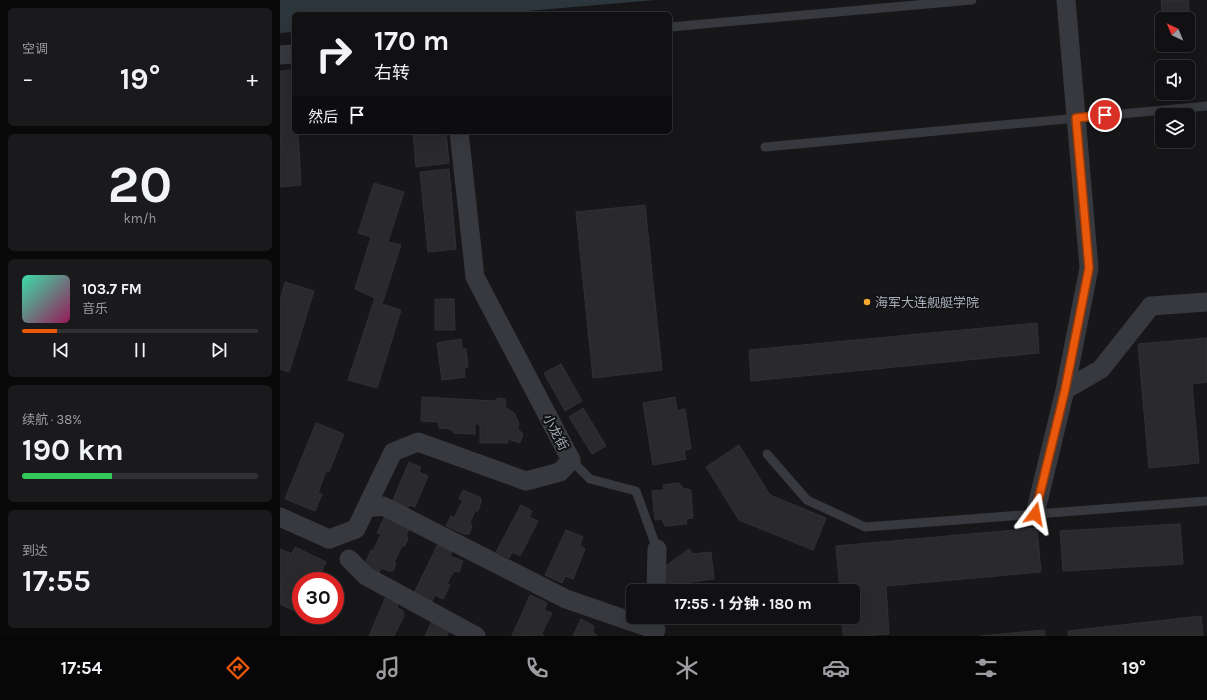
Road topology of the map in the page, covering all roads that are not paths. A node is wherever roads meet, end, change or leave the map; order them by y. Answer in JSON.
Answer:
{"nodes":[{"id":1,"x":972,"y":0,"type":"edge"},
{"id":2,"x":1066,"y":0,"type":"edge"},
{"id":3,"x":672,"y":27,"type":"edge"},
{"id":4,"x":292,"y":54,"type":"edge"},
{"id":5,"x":280,"y":55,"type":"edge"},
{"id":6,"x":1207,"y":106,"type":"edge"},
{"id":7,"x":1076,"y":118,"type":"junction"},
{"id":8,"x":460,"y":134,"type":"edge"},
{"id":9,"x":765,"y":147,"type":"dead end"},
{"id":10,"x":1207,"y":302,"type":"edge"},
{"id":11,"x":1065,"y":390,"type":"junction"},
{"id":12,"x":767,"y":454,"type":"dead end"},
{"id":13,"x":571,"y":460,"type":"junction"},
{"id":14,"x":1207,"y":501,"type":"edge"},
{"id":15,"x":366,"y":508,"type":"junction"},
{"id":16,"x":1035,"y":514,"type":"junction"},
{"id":17,"x":280,"y":517,"type":"edge"},
{"id":18,"x":657,"y":549,"type":"joint"},
{"id":19,"x":349,"y":559,"type":"dead end"},
{"id":20,"x":656,"y":584,"type":"edge"},
{"id":21,"x":656,"y":628,"type":"edge"},
{"id":22,"x":476,"y":636,"type":"edge"}],
"edges":[{"from":1,"to":3,"type":"lane"},
{"from":2,"to":7,"type":"street"},
{"from":4,"to":5,"type":"street"},
{"from":6,"to":7,"type":"lane"},
{"from":7,"to":9,"type":"lane"},
{"from":7,"to":11,"type":"street"},
{"from":8,"to":13,"type":"street","name":"小龙街"},
{"from":10,"to":11,"type":"street"},
{"from":11,"to":16,"type":"street"},
{"from":12,"to":16,"type":"lane"},
{"from":13,"to":15,"type":"street","name":"小龙街"},
{"from":13,"to":18,"type":"lane"},
{"from":14,"to":16,"type":"lane"},
{"from":15,"to":17,"type":"street","name":"小龙街"},
{"from":15,"to":21,"type":"street"},
{"from":18,"to":20,"type":"street"},
{"from":19,"to":22,"type":"street"}]}
